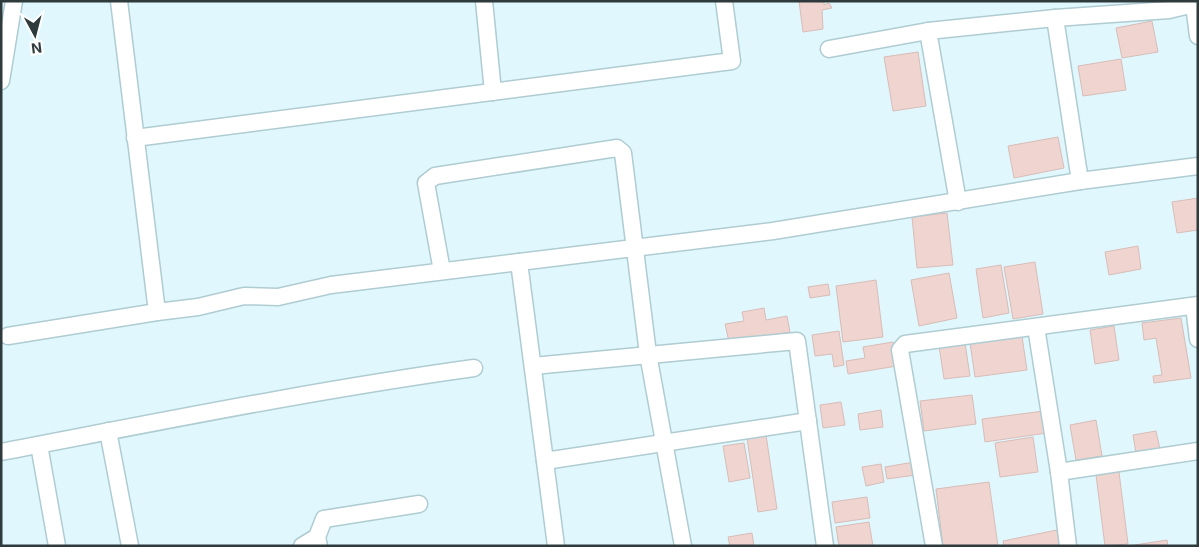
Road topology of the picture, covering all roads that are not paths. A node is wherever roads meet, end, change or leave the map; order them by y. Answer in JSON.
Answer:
{"nodes":[{"id":1,"x":14,"y":1,"type":"edge"},
{"id":2,"x":119,"y":1,"type":"edge"},
{"id":3,"x":484,"y":1,"type":"edge"},
{"id":4,"x":724,"y":1,"type":"edge"},
{"id":5,"x":1196,"y":4,"type":"edge"},
{"id":6,"x":1055,"y":18,"type":"junction"},
{"id":7,"x":928,"y":31,"type":"junction"},
{"id":8,"x":1198,"y":36,"type":"edge"},
{"id":9,"x":829,"y":50,"type":"dead end"},
{"id":10,"x":1,"y":81,"type":"edge"},
{"id":11,"x":493,"y":92,"type":"junction"},
{"id":12,"x":136,"y":138,"type":"junction"},
{"id":13,"x":1198,"y":166,"type":"edge"},
{"id":14,"x":1080,"y":181,"type":"junction"},
{"id":15,"x":958,"y":202,"type":"junction"},
{"id":16,"x":634,"y":248,"type":"junction"},
{"id":17,"x":519,"y":262,"type":"junction"},
{"id":18,"x":442,"y":271,"type":"junction"},
{"id":19,"x":1196,"y":305,"type":"edge"},
{"id":20,"x":157,"y":312,"type":"junction"},
{"id":21,"x":1036,"y":327,"type":"junction"},
{"id":22,"x":8,"y":336,"type":"dead end"},
{"id":23,"x":1198,"y":338,"type":"edge"},
{"id":24,"x":648,"y":354,"type":"junction"},
{"id":25,"x":533,"y":366,"type":"junction"},
{"id":26,"x":474,"y":368,"type":"dead end"},
{"id":27,"x":808,"y":421,"type":"junction"},
{"id":28,"x":108,"y":431,"type":"junction"},
{"id":29,"x":664,"y":443,"type":"junction"},
{"id":30,"x":40,"y":445,"type":"junction"},
{"id":31,"x":1198,"y":451,"type":"edge"},
{"id":32,"x":1,"y":452,"type":"edge"},
{"id":33,"x":545,"y":461,"type":"junction"},
{"id":34,"x":1059,"y":472,"type":"junction"},
{"id":35,"x":419,"y":504,"type":"dead end"},
{"id":36,"x":318,"y":541,"type":"edge"},
{"id":37,"x":58,"y":546,"type":"edge"},
{"id":38,"x":130,"y":546,"type":"edge"},
{"id":39,"x":302,"y":546,"type":"edge"},
{"id":40,"x":556,"y":546,"type":"edge"},
{"id":41,"x":683,"y":546,"type":"edge"},
{"id":42,"x":825,"y":546,"type":"edge"},
{"id":43,"x":934,"y":546,"type":"edge"},
{"id":44,"x":1068,"y":546,"type":"edge"}],
"edges":[{"from":1,"to":10,"type":"street"},
{"from":2,"to":12,"type":"street"},
{"from":3,"to":11,"type":"street"},
{"from":4,"to":11,"type":"street"},
{"from":5,"to":6,"type":"street"},
{"from":5,"to":8,"type":"street"},
{"from":6,"to":7,"type":"street"},
{"from":6,"to":14,"type":"street"},
{"from":7,"to":9,"type":"street"},
{"from":7,"to":15,"type":"street"},
{"from":11,"to":12,"type":"street"},
{"from":12,"to":20,"type":"street"},
{"from":13,"to":14,"type":"street"},
{"from":14,"to":15,"type":"street"},
{"from":15,"to":16,"type":"street"},
{"from":16,"to":17,"type":"street"},
{"from":16,"to":18,"type":"street"},
{"from":16,"to":24,"type":"street"},
{"from":17,"to":18,"type":"street"},
{"from":17,"to":25,"type":"street"},
{"from":18,"to":20,"type":"street"},
{"from":19,"to":21,"type":"street"},
{"from":19,"to":23,"type":"street"},
{"from":20,"to":22,"type":"street"},
{"from":21,"to":34,"type":"street"},
{"from":21,"to":43,"type":"street"},
{"from":24,"to":25,"type":"street"},
{"from":24,"to":27,"type":"street"},
{"from":24,"to":29,"type":"street"},
{"from":25,"to":33,"type":"street"},
{"from":26,"to":28,"type":"street"},
{"from":27,"to":29,"type":"street"},
{"from":27,"to":42,"type":"street"},
{"from":28,"to":30,"type":"street"},
{"from":28,"to":38,"type":"street"},
{"from":29,"to":33,"type":"street"},
{"from":29,"to":41,"type":"street"},
{"from":30,"to":32,"type":"street"},
{"from":30,"to":37,"type":"street"},
{"from":31,"to":34,"type":"street"},
{"from":33,"to":40,"type":"street"},
{"from":34,"to":44,"type":"street"},
{"from":35,"to":36,"type":"street"},
{"from":36,"to":39,"type":"street"}]}
